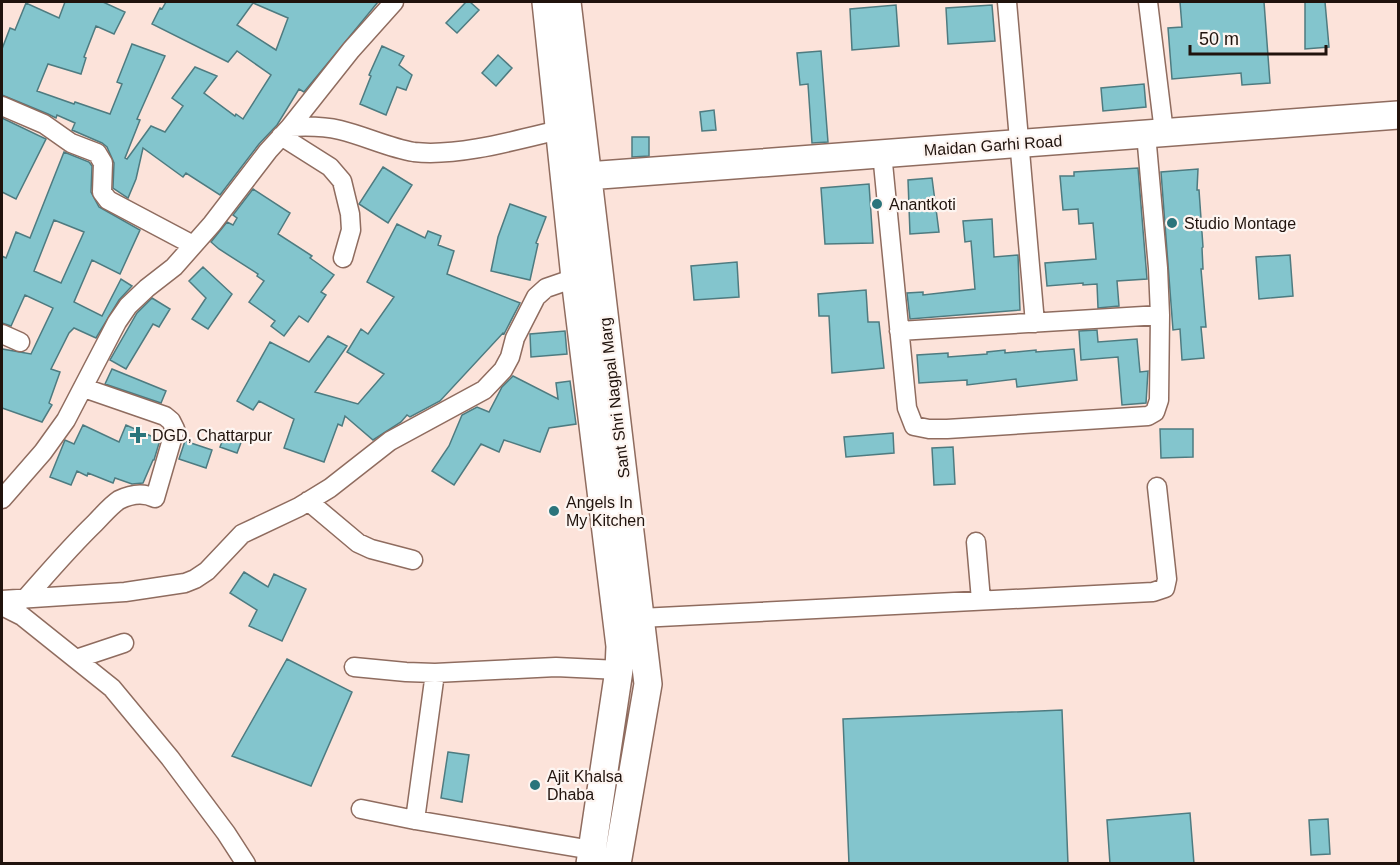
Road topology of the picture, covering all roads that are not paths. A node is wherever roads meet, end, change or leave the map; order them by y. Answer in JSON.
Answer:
{"nodes":[{"id":1,"x":394,"y":2,"type":"edge"},
{"id":2,"x":546,"y":2,"type":"edge"},
{"id":3,"x":567,"y":2,"type":"edge"},
{"id":4,"x":1007,"y":2,"type":"edge"},
{"id":5,"x":1148,"y":2,"type":"edge"},
{"id":6,"x":2,"y":105,"type":"edge"},
{"id":7,"x":1398,"y":115,"type":"edge"},
{"id":8,"x":559,"y":130,"type":"junction"},
{"id":9,"x":285,"y":131,"type":"junction"},
{"id":10,"x":1155,"y":133,"type":"junction"},
{"id":11,"x":1018,"y":143,"type":"junction"},
{"id":12,"x":882,"y":153,"type":"junction"},
{"id":13,"x":587,"y":176,"type":"junction"},
{"id":14,"x":193,"y":245,"type":"junction"},
{"id":15,"x":343,"y":258,"type":"dead end"},
{"id":16,"x":574,"y":278,"type":"junction"},
{"id":17,"x":1160,"y":315,"type":"junction"},
{"id":18,"x":1035,"y":323,"type":"junction"},
{"id":19,"x":899,"y":331,"type":"junction"},
{"id":20,"x":2,"y":334,"type":"edge"},
{"id":21,"x":20,"y":342,"type":"dead end"},
{"id":22,"x":84,"y":387,"type":"junction"},
{"id":23,"x":1158,"y":488,"type":"dead end"},
{"id":24,"x":2,"y":499,"type":"edge"},
{"id":25,"x":308,"y":501,"type":"junction"},
{"id":26,"x":976,"y":542,"type":"dead end"},
{"id":27,"x":413,"y":560,"type":"dead end"},
{"id":28,"x":25,"y":599,"type":"junction"},
{"id":29,"x":2,"y":600,"type":"edge"},
{"id":30,"x":981,"y":600,"type":"junction"},
{"id":31,"x":2,"y":606,"type":"edge"},
{"id":32,"x":640,"y":618,"type":"junction"},
{"id":33,"x":124,"y":643,"type":"dead end"},
{"id":34,"x":76,"y":659,"type":"junction"},
{"id":35,"x":354,"y":667,"type":"dead end"},
{"id":36,"x":619,"y":670,"type":"junction"},
{"id":37,"x":435,"y":673,"type":"junction"},
{"id":38,"x":361,"y":809,"type":"dead end"},
{"id":39,"x":415,"y":820,"type":"junction"},
{"id":40,"x":591,"y":856,"type":"edge"},
{"id":41,"x":246,"y":864,"type":"edge"},
{"id":42,"x":617,"y":864,"type":"edge"}],
"edges":[{"from":1,"to":9,"type":"street"},
{"from":2,"to":8,"type":"main road","name":"Sant Shri Nagpal Marg"},
{"from":3,"to":13,"type":"main road","name":"Sant Shri Nagpal Marg"},
{"from":4,"to":11,"type":"street"},
{"from":5,"to":10,"type":"street"},
{"from":6,"to":14,"type":"street"},
{"from":7,"to":10,"type":"main road","name":"Maidan Garhi Road"},
{"from":8,"to":9,"type":"street"},
{"from":8,"to":16,"type":"main road","name":"Sant Shri Nagpal Marg"},
{"from":9,"to":14,"type":"street"},
{"from":9,"to":15,"type":"street"},
{"from":10,"to":11,"type":"main road","name":"Maidan Garhi Road"},
{"from":10,"to":17,"type":"street"},
{"from":11,"to":12,"type":"main road","name":"Maidan Garhi Road"},
{"from":11,"to":18,"type":"street"},
{"from":12,"to":13,"type":"main road","name":"Maidan Garhi Road"},
{"from":12,"to":19,"type":"street"},
{"from":13,"to":32,"type":"main road","name":"Sant Shri Nagpal Marg"},
{"from":14,"to":22,"type":"street"},
{"from":16,"to":25,"type":"street"},
{"from":16,"to":36,"type":"main road","name":"Sant Shri Nagpal Marg"},
{"from":17,"to":18,"type":"street"},
{"from":17,"to":19,"type":"street"},
{"from":18,"to":19,"type":"street"},
{"from":20,"to":21,"type":"street"},
{"from":22,"to":24,"type":"street"},
{"from":22,"to":28,"type":"street"},
{"from":23,"to":30,"type":"street"},
{"from":25,"to":27,"type":"street"},
{"from":25,"to":28,"type":"street"},
{"from":26,"to":30,"type":"street"},
{"from":28,"to":29,"type":"street"},
{"from":30,"to":32,"type":"street"},
{"from":31,"to":34,"type":"street"},
{"from":32,"to":42,"type":"main road","name":"Sant Shri Nagpal Marg"},
{"from":33,"to":34,"type":"street"},
{"from":34,"to":41,"type":"street"},
{"from":35,"to":37,"type":"street"},
{"from":36,"to":37,"type":"street"},
{"from":36,"to":40,"type":"main road","name":"Sant Shri Nagpal Marg"},
{"from":37,"to":39,"type":"street"},
{"from":38,"to":39,"type":"street"},
{"from":39,"to":40,"type":"street"}]}
